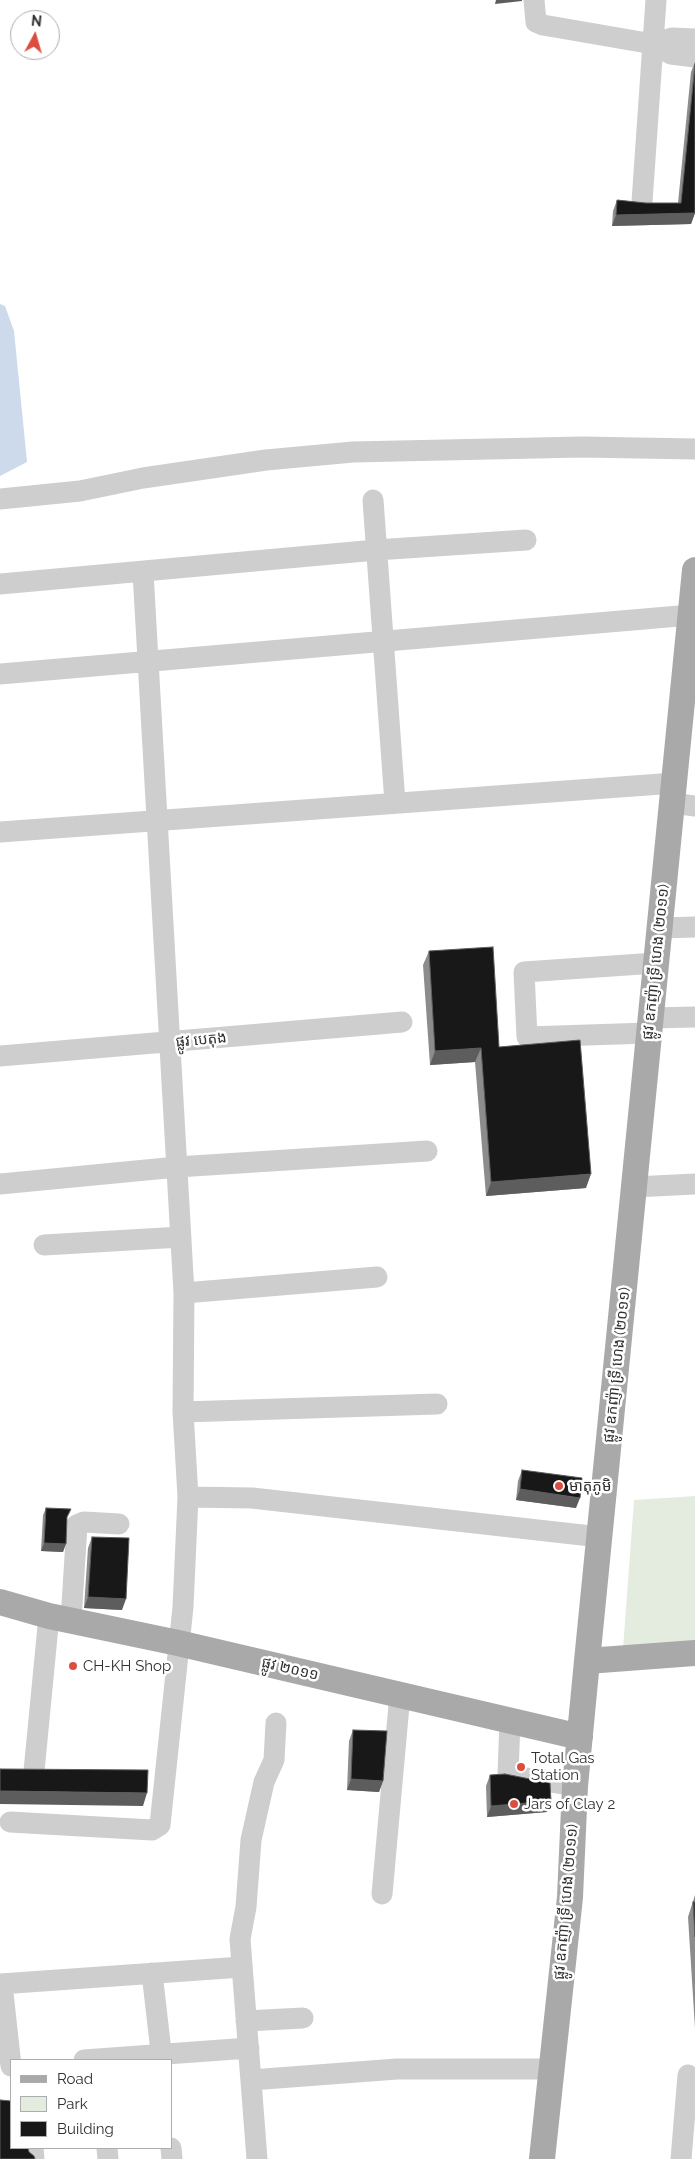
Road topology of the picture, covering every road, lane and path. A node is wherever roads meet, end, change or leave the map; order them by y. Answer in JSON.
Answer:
{"nodes":[{"id":1,"x":534,"y":0,"type":"edge"},
{"id":2,"x":656,"y":0,"type":"edge"},
{"id":3,"x":695,"y":39,"type":"edge"},
{"id":4,"x":653,"y":44,"type":"junction"},
{"id":5,"x":695,"y":57,"type":"edge"},
{"id":6,"x":642,"y":202,"type":"edge"},
{"id":7,"x":695,"y":449,"type":"edge"},
{"id":8,"x":0,"y":499,"type":"edge"},
{"id":9,"x":373,"y":500,"type":"dead end"},
{"id":10,"x":526,"y":540,"type":"dead end"},
{"id":11,"x":376,"y":550,"type":"junction"},
{"id":12,"x":143,"y":572,"type":"junction"},
{"id":13,"x":695,"y":578,"type":"edge"},
{"id":14,"x":0,"y":584,"type":"edge"},
{"id":15,"x":691,"y":615,"type":"junction"},
{"id":16,"x":382,"y":642,"type":"junction"},
{"id":17,"x":147,"y":660,"type":"junction"},
{"id":18,"x":0,"y":674,"type":"edge"},
{"id":19,"x":690,"y":680,"type":"edge"},
{"id":20,"x":681,"y":797,"type":"edge"},
{"id":21,"x":395,"y":802,"type":"junction"},
{"id":22,"x":157,"y":819,"type":"junction"},
{"id":23,"x":0,"y":832,"type":"edge"},
{"id":24,"x":695,"y":927,"type":"edge"},
{"id":25,"x":660,"y":928,"type":"junction"},
{"id":26,"x":656,"y":963,"type":"junction"},
{"id":27,"x":695,"y":1017,"type":"edge"},
{"id":28,"x":402,"y":1022,"type":"dead end"},
{"id":29,"x":649,"y":1025,"type":"junction"},
{"id":30,"x":170,"y":1042,"type":"junction"},
{"id":31,"x":0,"y":1056,"type":"edge"},
{"id":32,"x":427,"y":1151,"type":"dead end"},
{"id":33,"x":177,"y":1168,"type":"junction"},
{"id":34,"x":0,"y":1184,"type":"edge"},
{"id":35,"x":695,"y":1184,"type":"edge"},
{"id":36,"x":634,"y":1187,"type":"junction"},
{"id":37,"x":181,"y":1237,"type":"junction"},
{"id":38,"x":44,"y":1245,"type":"dead end"},
{"id":39,"x":377,"y":1277,"type":"dead end"},
{"id":40,"x":184,"y":1292,"type":"junction"},
{"id":41,"x":438,"y":1404,"type":"dead end"},
{"id":42,"x":184,"y":1412,"type":"junction"},
{"id":43,"x":188,"y":1497,"type":"junction"},
{"id":44,"x":119,"y":1524,"type":"dead end"},
{"id":45,"x":600,"y":1537,"type":"junction"},
{"id":46,"x":0,"y":1602,"type":"edge"},
{"id":47,"x":60,"y":1618,"type":"junction"},
{"id":48,"x":178,"y":1642,"type":"junction"},
{"id":49,"x":695,"y":1653,"type":"edge"},
{"id":50,"x":587,"y":1661,"type":"junction"},
{"id":51,"x":400,"y":1694,"type":"junction"},
{"id":52,"x":510,"y":1720,"type":"junction"},
{"id":53,"x":276,"y":1723,"type":"dead end"},
{"id":54,"x":580,"y":1737,"type":"junction"},
{"id":55,"x":34,"y":1771,"type":"edge"},
{"id":56,"x":575,"y":1786,"type":"junction"},
{"id":57,"x":10,"y":1822,"type":"dead end"},
{"id":58,"x":382,"y":1894,"type":"dead end"},
{"id":59,"x":242,"y":1967,"type":"junction"},
{"id":60,"x":152,"y":1973,"type":"junction"},
{"id":61,"x":1,"y":1984,"type":"edge"},
{"id":62,"x":303,"y":2018,"type":"dead end"},
{"id":63,"x":246,"y":2022,"type":"junction"},
{"id":64,"x":248,"y":2048,"type":"junction"},
{"id":65,"x":161,"y":2057,"type":"edge"},
{"id":66,"x":10,"y":2059,"type":"edge"},
{"id":67,"x":116,"y":2059,"type":"edge"},
{"id":68,"x":550,"y":2069,"type":"junction"},
{"id":69,"x":688,"y":2075,"type":"dead end"},
{"id":70,"x":251,"y":2080,"type":"junction"},
{"id":71,"x":689,"y":2122,"type":"edge"},
{"id":72,"x":257,"y":2159,"type":"edge"},
{"id":73,"x":542,"y":2159,"type":"edge"},
{"id":74,"x":681,"y":2159,"type":"edge"}],
"edges":[{"from":1,"to":4,"type":"street"},
{"from":2,"to":4,"type":"street"},
{"from":3,"to":4,"type":"street"},
{"from":4,"to":5,"type":"street"},
{"from":4,"to":6,"type":"street"},
{"from":7,"to":8,"type":"street"},
{"from":9,"to":11,"type":"street"},
{"from":10,"to":11,"type":"street"},
{"from":11,"to":12,"type":"street"},
{"from":11,"to":16,"type":"street"},
{"from":12,"to":14,"type":"street"},
{"from":12,"to":17,"type":"street"},
{"from":13,"to":15,"type":"main road","name":"ផ្លូវ ឧកញ៉ា ទ្រី ហេង (២០១១)"},
{"from":15,"to":16,"type":"street"},
{"from":15,"to":19,"type":"main road","name":"ផ្លូវ ឧកញ៉ា ទ្រី ហេង (២០១១)"},
{"from":16,"to":17,"type":"street"},
{"from":16,"to":21,"type":"street"},
{"from":17,"to":18,"type":"street"},
{"from":17,"to":22,"type":"street"},
{"from":19,"to":20,"type":"main road","name":"ផ្លូវ ឧកញ៉ា ទ្រី ហេង (២០១១)"},
{"from":20,"to":21,"type":"street"},
{"from":20,"to":25,"type":"main road","name":"ផ្លូវ ឧកញ៉ា ទ្រី ហេង (២០១១)"},
{"from":21,"to":22,"type":"street"},
{"from":22,"to":23,"type":"street"},
{"from":22,"to":30,"type":"street"},
{"from":24,"to":25,"type":"street"},
{"from":25,"to":26,"type":"main road","name":"ផ្លូវ ឧកញ៉ា ទ្រី ហេង (២០១១)"},
{"from":26,"to":29,"type":"main road","name":"ផ្លូវ ឧកញ៉ា ទ្រី ហេង (២០១១)"},
{"from":26,"to":29,"type":"street"},
{"from":27,"to":29,"type":"street"},
{"from":28,"to":30,"type":"street","name":"ផ្លូវ បេតុង"},
{"from":29,"to":36,"type":"main road","name":"ផ្លូវ ឧកញ៉ា ទ្រី ហេង (២០១១)"},
{"from":30,"to":31,"type":"street","name":"ផ្លូវ បេតុង"},
{"from":30,"to":33,"type":"street"},
{"from":32,"to":33,"type":"street"},
{"from":33,"to":34,"type":"street"},
{"from":33,"to":37,"type":"street"},
{"from":35,"to":36,"type":"street"},
{"from":36,"to":45,"type":"main road","name":"ផ្លូវ ឧកញ៉ា ទ្រី ហេង (២០១១)"},
{"from":37,"to":38,"type":"street"},
{"from":37,"to":40,"type":"street"},
{"from":39,"to":40,"type":"street"},
{"from":40,"to":42,"type":"street"},
{"from":41,"to":42,"type":"street"},
{"from":42,"to":43,"type":"street"},
{"from":43,"to":45,"type":"street"},
{"from":43,"to":48,"type":"street"},
{"from":44,"to":47,"type":"street"},
{"from":45,"to":50,"type":"main road","name":"ផ្លូវ ឧកញ៉ា ទ្រី ហេង (២០១១)"},
{"from":46,"to":47,"type":"main road","name":"ផ្លូវ ២០១១"},
{"from":47,"to":48,"type":"main road","name":"ផ្លូវ ២០១១"},
{"from":47,"to":55,"type":"street"},
{"from":48,"to":51,"type":"main road","name":"ផ្លូវ ២០១១"},
{"from":48,"to":57,"type":"street"},
{"from":49,"to":50,"type":"main road"},
{"from":50,"to":54,"type":"main road","name":"ផ្លូវ ឧកញ៉ា ទ្រី ហេង (២០១១)"},
{"from":51,"to":52,"type":"main road","name":"ផ្លូវ ២០១១"},
{"from":51,"to":58,"type":"street"},
{"from":52,"to":54,"type":"main road","name":"ផ្លូវ ២០១១"},
{"from":52,"to":56,"type":"street"},
{"from":53,"to":59,"type":"street"},
{"from":54,"to":56,"type":"main road","name":"ផ្លូវ ឧកញ៉ា ទ្រី ហេង (២០១១)"},
{"from":56,"to":68,"type":"main road","name":"ផ្លូវ ឧកញ៉ា ទ្រី ហេង (២០១១)"},
{"from":59,"to":60,"type":"street"},
{"from":59,"to":63,"type":"street"},
{"from":60,"to":61,"type":"street"},
{"from":60,"to":65,"type":"street"},
{"from":61,"to":66,"type":"street"},
{"from":62,"to":63,"type":"street"},
{"from":63,"to":64,"type":"street"},
{"from":64,"to":65,"type":"street"},
{"from":64,"to":70,"type":"street"},
{"from":65,"to":67,"type":"street"},
{"from":68,"to":70,"type":"street"},
{"from":68,"to":73,"type":"main road","name":"ផ្លូវ ឧកញ៉ា ទ្រី ហេង (២០១១)"},
{"from":69,"to":71,"type":"street"},
{"from":70,"to":72,"type":"street"},
{"from":71,"to":74,"type":"street"}]}
